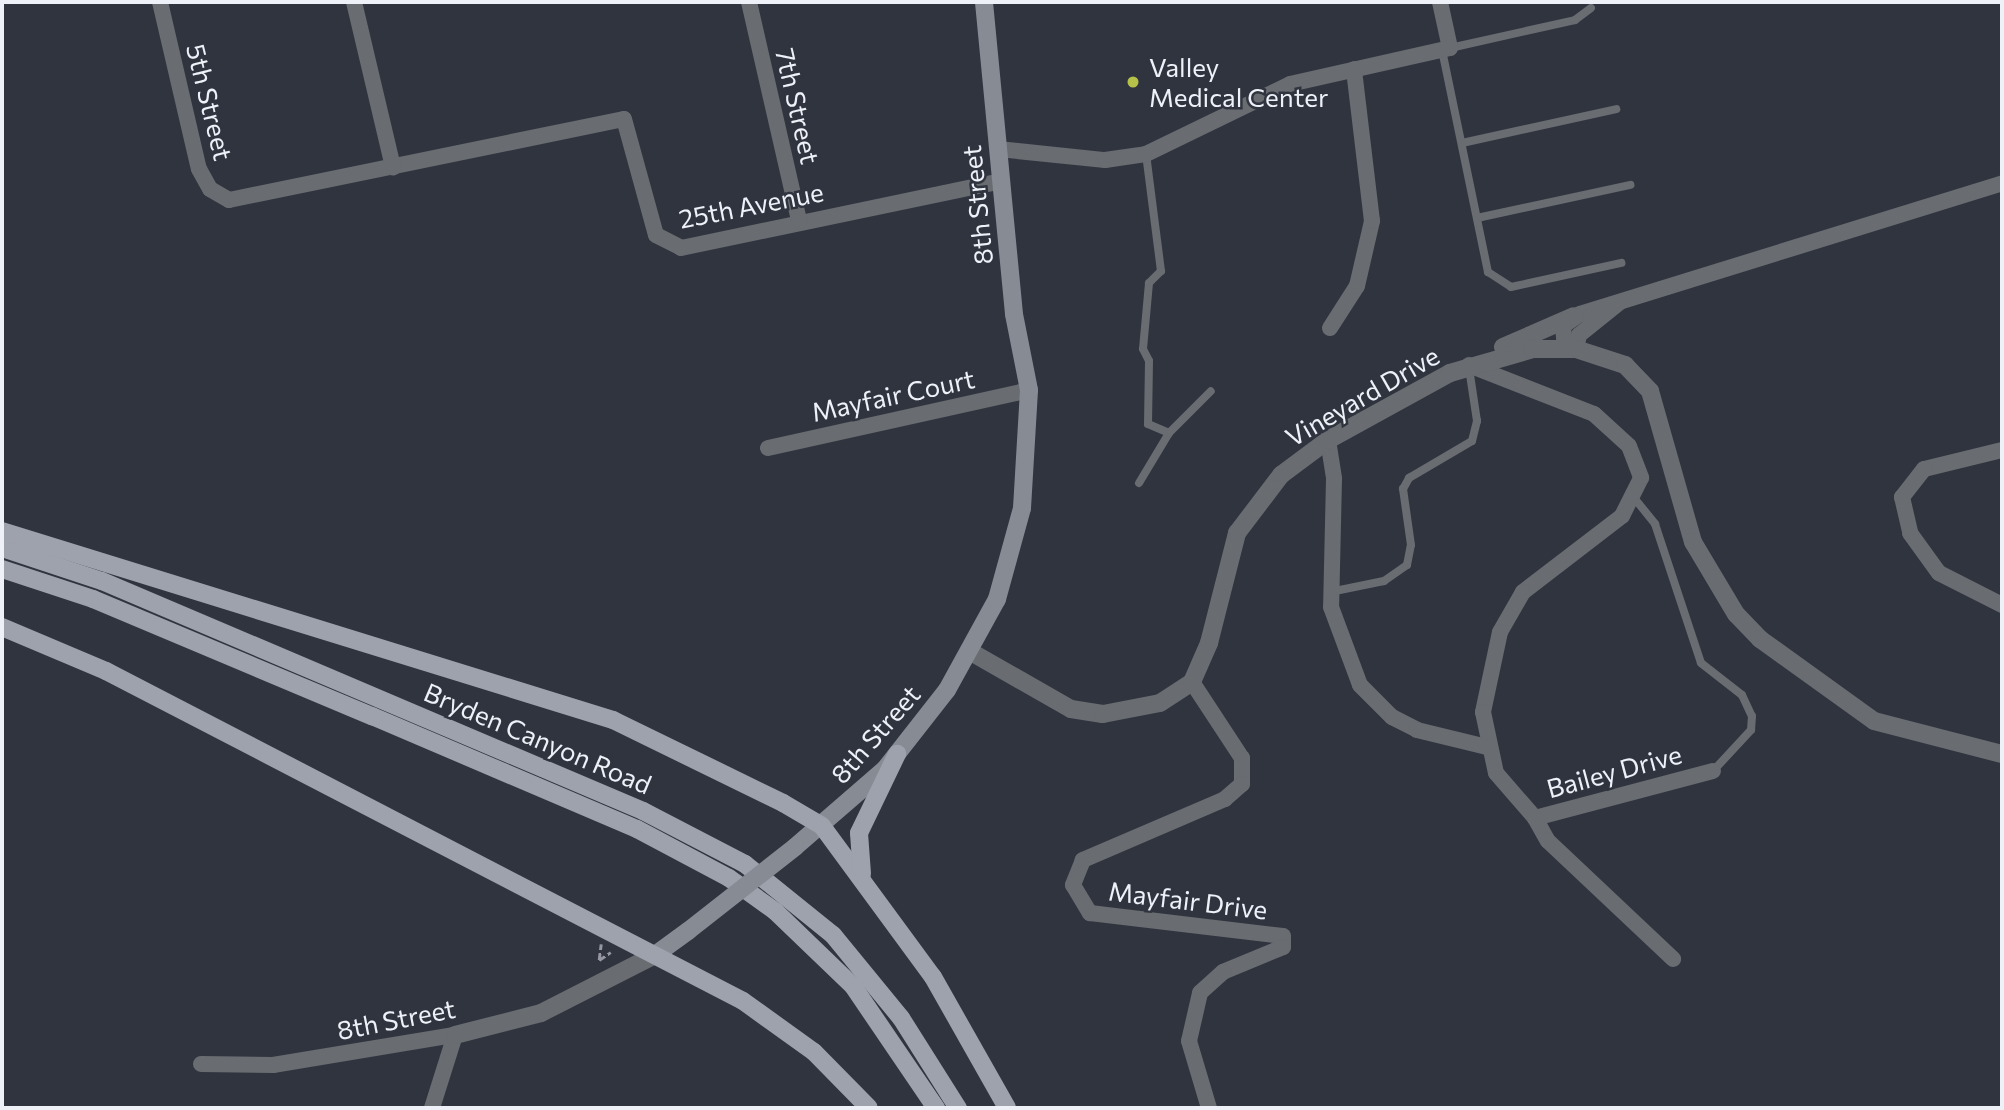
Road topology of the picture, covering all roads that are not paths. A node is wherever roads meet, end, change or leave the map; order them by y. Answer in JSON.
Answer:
{"nodes":[{"id":1,"x":160,"y":2,"type":"edge"},
{"id":2,"x":354,"y":2,"type":"edge"},
{"id":3,"x":749,"y":2,"type":"edge"},
{"id":4,"x":984,"y":2,"type":"edge"},
{"id":5,"x":1440,"y":2,"type":"edge"},
{"id":6,"x":1591,"y":8,"type":"dead end"},
{"id":7,"x":1446,"y":49,"type":"junction"},
{"id":8,"x":1354,"y":69,"type":"junction"},
{"id":9,"x":1616,"y":109,"type":"dead end"},
{"id":10,"x":1462,"y":144,"type":"junction"},
{"id":11,"x":998,"y":149,"type":"junction"},
{"id":12,"x":1146,"y":154,"type":"junction"},
{"id":13,"x":393,"y":167,"type":"junction"},
{"id":14,"x":355,"y":176,"type":"joint"},
{"id":15,"x":1001,"y":181,"type":"junction"},
{"id":16,"x":2002,"y":183,"type":"edge"},
{"id":17,"x":1630,"y":185,"type":"dead end"},
{"id":18,"x":1477,"y":218,"type":"junction"},
{"id":19,"x":799,"y":221,"type":"junction"},
{"id":20,"x":1621,"y":263,"type":"dead end"},
{"id":21,"x":1619,"y":303,"type":"junction"},
{"id":22,"x":1574,"y":316,"type":"junction"},
{"id":23,"x":1330,"y":328,"type":"dead end"},
{"id":24,"x":1571,"y":349,"type":"junction"},
{"id":25,"x":1469,"y":365,"type":"junction"},
{"id":26,"x":1029,"y":390,"type":"junction"},
{"id":27,"x":1211,"y":391,"type":"dead end"},
{"id":28,"x":1169,"y":433,"type":"junction"},
{"id":29,"x":1328,"y":440,"type":"junction"},
{"id":30,"x":768,"y":448,"type":"dead end"},
{"id":31,"x":2002,"y":450,"type":"edge"},
{"id":32,"x":1139,"y":484,"type":"dead end"},
{"id":33,"x":1635,"y":499,"type":"junction"},
{"id":34,"x":2,"y":531,"type":"edge"},
{"id":35,"x":2,"y":548,"type":"edge"},
{"id":36,"x":2,"y":569,"type":"edge"},
{"id":37,"x":1329,"y":592,"type":"junction"},
{"id":38,"x":2002,"y":605,"type":"edge"},
{"id":39,"x":2,"y":627,"type":"edge"},
{"id":40,"x":971,"y":652,"type":"junction"},
{"id":41,"x":1192,"y":682,"type":"junction"},
{"id":42,"x":1487,"y":747,"type":"junction"},
{"id":43,"x":897,"y":754,"type":"junction"},
{"id":44,"x":2002,"y":754,"type":"edge"},
{"id":45,"x":1713,"y":771,"type":"joint"},
{"id":46,"x":1535,"y":818,"type":"junction"},
{"id":47,"x":822,"y":826,"type":"junction"},
{"id":48,"x":867,"y":887,"type":"junction"},
{"id":49,"x":654,"y":955,"type":"junction"},
{"id":50,"x":1673,"y":959,"type":"dead end"},
{"id":51,"x":455,"y":1035,"type":"junction"},
{"id":52,"x":201,"y":1064,"type":"dead end"},
{"id":53,"x":432,"y":1108,"type":"edge"},
{"id":54,"x":869,"y":1108,"type":"edge"},
{"id":55,"x":936,"y":1108,"type":"edge"},
{"id":56,"x":958,"y":1108,"type":"edge"},
{"id":57,"x":1007,"y":1108,"type":"edge"},
{"id":58,"x":1209,"y":1108,"type":"edge"}],
"edges":[{"from":1,"to":14,"type":"street","name":"5th Street"},
{"from":2,"to":13,"type":"street"},
{"from":3,"to":19,"type":"street","name":"7th Street"},
{"from":4,"to":11,"type":"main road","name":"8th Street"},
{"from":5,"to":7,"type":"street"},
{"from":6,"to":7,"type":"lane"},
{"from":7,"to":8,"type":"street"},
{"from":7,"to":10,"type":"lane"},
{"from":8,"to":12,"type":"street"},
{"from":8,"to":23,"type":"street"},
{"from":9,"to":10,"type":"lane"},
{"from":10,"to":18,"type":"lane"},
{"from":11,"to":12,"type":"street"},
{"from":11,"to":15,"type":"main road","name":"8th Street"},
{"from":12,"to":28,"type":"lane"},
{"from":13,"to":14,"type":"street","name":"25th Avenue"},
{"from":13,"to":19,"type":"street","name":"25th Avenue"},
{"from":15,"to":19,"type":"street","name":"25th Avenue"},
{"from":15,"to":26,"type":"main road","name":"8th Street"},
{"from":16,"to":21,"type":"street"},
{"from":17,"to":18,"type":"lane"},
{"from":18,"to":20,"type":"lane"},
{"from":21,"to":22,"type":"street"},
{"from":21,"to":24,"type":"street"},
{"from":22,"to":24,"type":"street"},
{"from":22,"to":25,"type":"street"},
{"from":24,"to":25,"type":"street","name":"Vineyard Drive"},
{"from":24,"to":44,"type":"street","name":"Vineyard Drive"},
{"from":25,"to":29,"type":"street","name":"Vineyard Drive"},
{"from":25,"to":33,"type":"street"},
{"from":25,"to":37,"type":"lane"},
{"from":26,"to":30,"type":"street","name":"Mayfair Court"},
{"from":26,"to":40,"type":"main road","name":"8th Street"},
{"from":27,"to":28,"type":"lane"},
{"from":28,"to":32,"type":"lane"},
{"from":29,"to":37,"type":"street"},
{"from":29,"to":41,"type":"street","name":"Vineyard Drive"},
{"from":31,"to":38,"type":"street"},
{"from":33,"to":42,"type":"street","name":"Bailey Drive"},
{"from":33,"to":45,"type":"lane"},
{"from":34,"to":47,"type":"main road"},
{"from":35,"to":56,"type":"main road","name":"Bryden Canyon Road"},
{"from":36,"to":55,"type":"main road","name":"Bryden Canyon Road"},
{"from":37,"to":42,"type":"street"},
{"from":39,"to":49,"type":"main road"},
{"from":40,"to":41,"type":"street"},
{"from":40,"to":43,"type":"main road","name":"8th Street"},
{"from":41,"to":58,"type":"street","name":"Mayfair Drive"},
{"from":42,"to":46,"type":"street","name":"Bailey Drive"},
{"from":43,"to":47,"type":"main road","name":"8th Street"},
{"from":43,"to":48,"type":"main road"},
{"from":45,"to":46,"type":"street","name":"Bailey Drive"},
{"from":46,"to":50,"type":"street"},
{"from":47,"to":48,"type":"main road"},
{"from":47,"to":49,"type":"main road","name":"8th Street","bridge":true},
{"from":48,"to":57,"type":"main road"},
{"from":49,"to":51,"type":"street","name":"8th Street"},
{"from":49,"to":54,"type":"main road"},
{"from":51,"to":52,"type":"street","name":"8th Street"},
{"from":51,"to":53,"type":"street"}]}
